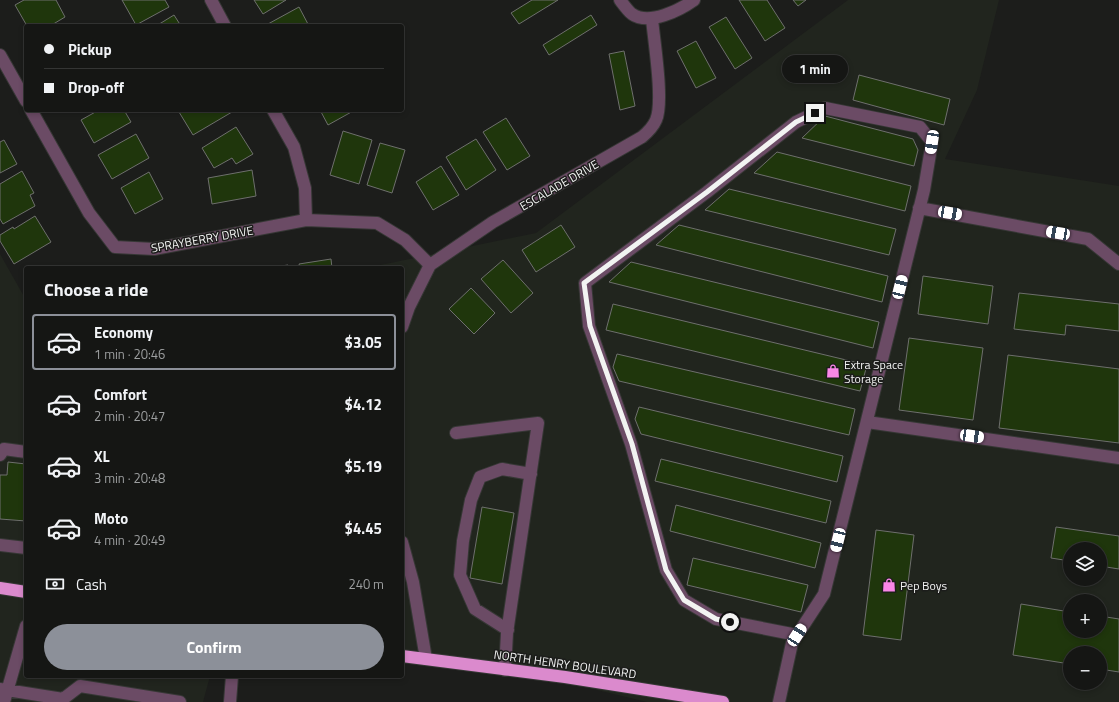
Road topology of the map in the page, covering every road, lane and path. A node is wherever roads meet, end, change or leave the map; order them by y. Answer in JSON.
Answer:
{"nodes":[{"id":1,"x":211,"y":0,"type":"edge"},
{"id":2,"x":620,"y":0,"type":"edge"},
{"id":3,"x":694,"y":0,"type":"edge"},
{"id":4,"x":652,"y":19,"type":"junction"},
{"id":5,"x":225,"y":24,"type":"edge"},
{"id":6,"x":0,"y":55,"type":"edge"},
{"id":7,"x":24,"y":97,"type":"edge"},
{"id":8,"x":32,"y":112,"type":"edge"},
{"id":9,"x":274,"y":112,"type":"edge"},
{"id":10,"x":919,"y":208,"type":"junction"},
{"id":11,"x":306,"y":220,"type":"junction"},
{"id":12,"x":1119,"y":264,"type":"edge"},
{"id":13,"x":430,"y":265,"type":"junction"},
{"id":14,"x":404,"y":322,"type":"edge"},
{"id":15,"x":867,"y":422,"type":"junction"},
{"id":16,"x":456,"y":433,"type":"dead end"},
{"id":17,"x":24,"y":452,"type":"edge"},
{"id":18,"x":0,"y":455,"type":"edge"},
{"id":19,"x":1119,"y":458,"type":"edge"},
{"id":20,"x":531,"y":474,"type":"junction"},
{"id":21,"x":0,"y":545,"type":"edge"},
{"id":22,"x":24,"y":548,"type":"edge"},
{"id":23,"x":404,"y":555,"type":"edge"},
{"id":24,"x":408,"y":581,"type":"edge"},
{"id":25,"x":0,"y":588,"type":"edge"},
{"id":26,"x":24,"y":592,"type":"edge"},
{"id":27,"x":508,"y":630,"type":"junction"},
{"id":28,"x":24,"y":632,"type":"edge"},
{"id":29,"x":797,"y":635,"type":"junction"},
{"id":30,"x":404,"y":656,"type":"edge"},
{"id":31,"x":426,"y":659,"type":"junction"},
{"id":32,"x":505,"y":670,"type":"junction"},
{"id":33,"x":232,"y":678,"type":"edge"},
{"id":34,"x":3,"y":694,"type":"edge"},
{"id":35,"x":63,"y":701,"type":"edge"},
{"id":36,"x":179,"y":702,"type":"edge"},
{"id":37,"x":230,"y":702,"type":"edge"},
{"id":38,"x":723,"y":702,"type":"edge"},
{"id":39,"x":779,"y":702,"type":"edge"}],
"edges":[{"from":1,"to":5,"type":"street"},
{"from":2,"to":4,"type":"street"},
{"from":3,"to":4,"type":"street"},
{"from":4,"to":13,"type":"street","name":"ESCALADE DRIVE"},
{"from":6,"to":7,"type":"street"},
{"from":8,"to":11,"type":"street","name":"SPRAYBERRY DRIVE"},
{"from":9,"to":11,"type":"street"},
{"from":10,"to":12,"type":"street"},
{"from":10,"to":15,"type":"street"},
{"from":10,"to":29,"type":"street"},
{"from":11,"to":13,"type":"street","name":"SPRAYBERRY DRIVE"},
{"from":13,"to":14,"type":"street"},
{"from":15,"to":19,"type":"street"},
{"from":15,"to":29,"type":"street"},
{"from":16,"to":20,"type":"street"},
{"from":17,"to":18,"type":"street"},
{"from":20,"to":27,"type":"street"},
{"from":20,"to":27,"type":"street"},
{"from":21,"to":22,"type":"street"},
{"from":23,"to":24,"type":"street"},
{"from":24,"to":31,"type":"street"},
{"from":25,"to":26,"type":"highway"},
{"from":27,"to":32,"type":"street"},
{"from":28,"to":34,"type":"street"},
{"from":29,"to":39,"type":"street"},
{"from":30,"to":31,"type":"highway","name":"NORTH HENRY BOULEVARD"},
{"from":31,"to":32,"type":"highway","name":"NORTH HENRY BOULEVARD"},
{"from":32,"to":38,"type":"highway","name":"NORTH HENRY BOULEVARD"},
{"from":33,"to":37,"type":"street"},
{"from":34,"to":35,"type":"street"},
{"from":35,"to":36,"type":"street"}]}
